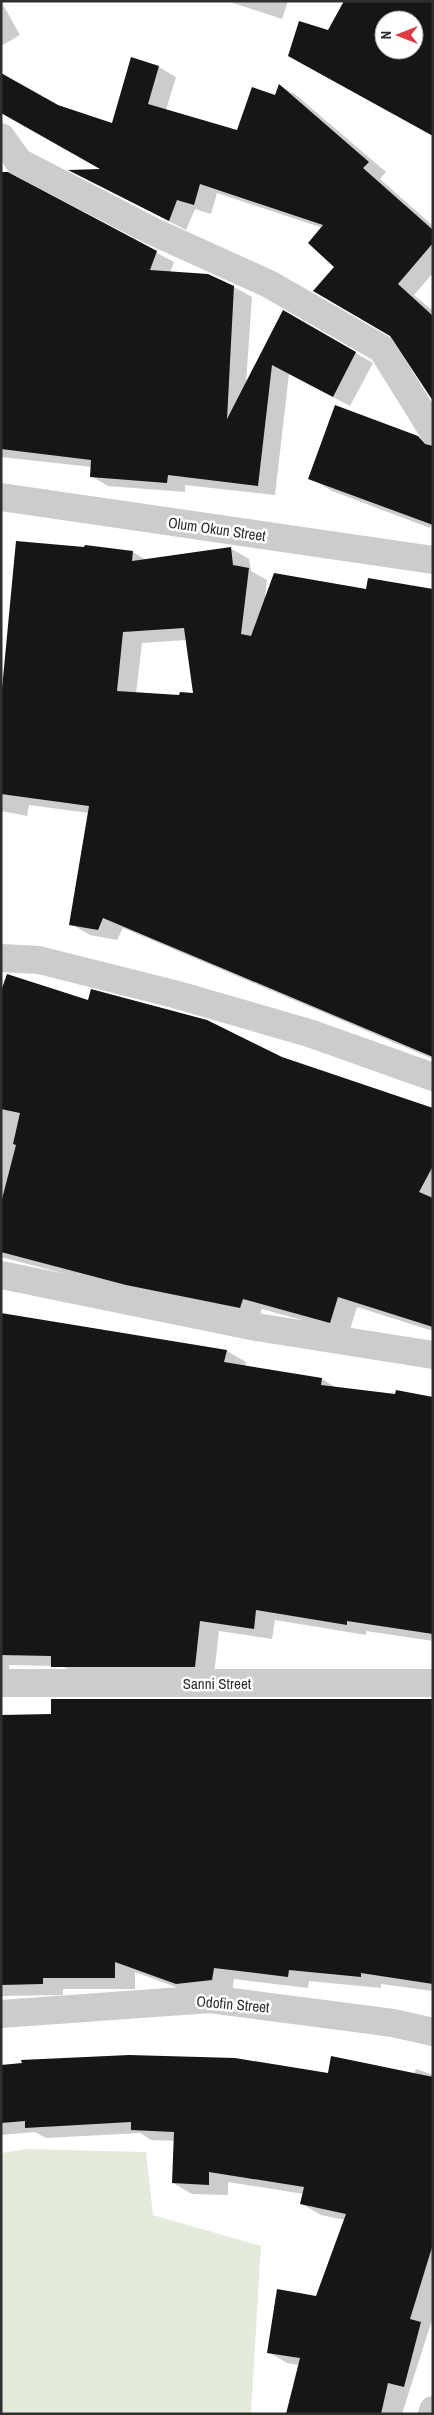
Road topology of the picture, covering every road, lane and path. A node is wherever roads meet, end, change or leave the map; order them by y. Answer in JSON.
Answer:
{"nodes":[{"id":1,"x":1,"y":137,"type":"edge"},
{"id":2,"x":433,"y":430,"type":"edge"},
{"id":3,"x":1,"y":497,"type":"edge"},
{"id":4,"x":433,"y":560,"type":"edge"},
{"id":5,"x":1,"y":958,"type":"edge"},
{"id":6,"x":433,"y":1077,"type":"edge"},
{"id":7,"x":1,"y":1275,"type":"edge"},
{"id":8,"x":433,"y":1355,"type":"edge"},
{"id":9,"x":1,"y":1683,"type":"edge"},
{"id":10,"x":433,"y":1683,"type":"edge"},
{"id":11,"x":1,"y":2014,"type":"edge"},
{"id":12,"x":433,"y":2032,"type":"edge"},
{"id":13,"x":433,"y":2410,"type":"edge"},
{"id":14,"x":432,"y":2414,"type":"edge"}],
"edges":[{"from":1,"to":2,"type":"street"},
{"from":3,"to":4,"type":"street","name":"Olum Okun Street"},
{"from":5,"to":6,"type":"street"},
{"from":7,"to":8,"type":"street"},
{"from":9,"to":10,"type":"street","name":"Sanni Street"},
{"from":11,"to":12,"type":"street","name":"Odofin Street"},
{"from":13,"to":14,"type":"street"}]}
